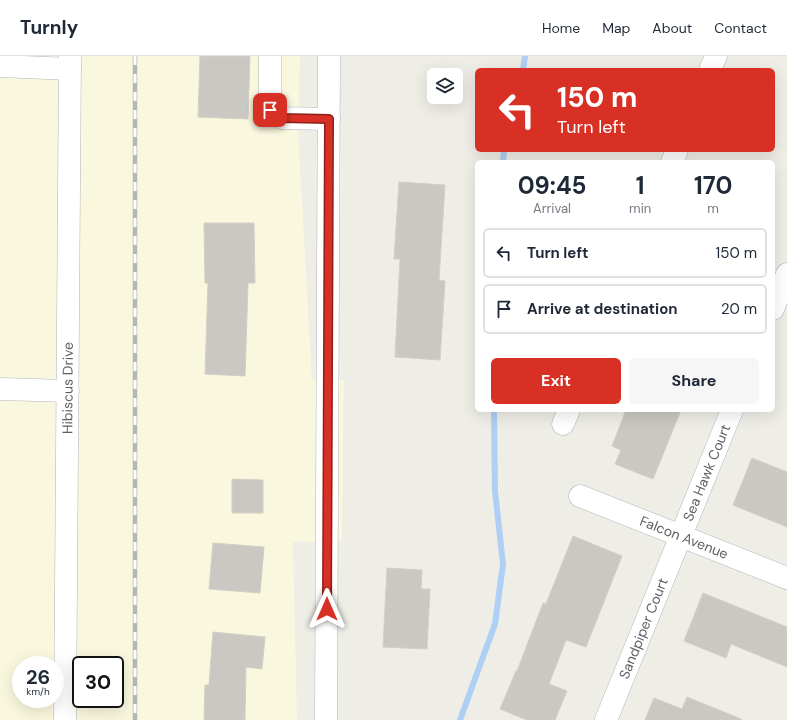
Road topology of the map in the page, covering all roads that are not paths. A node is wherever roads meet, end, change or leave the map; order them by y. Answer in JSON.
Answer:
{"nodes":[{"id":1,"x":270,"y":56,"type":"edge"},
{"id":2,"x":329,"y":56,"type":"edge"},
{"id":3,"x":716,"y":56,"type":"edge"},
{"id":4,"x":70,"y":62,"type":"edge"},
{"id":5,"x":0,"y":66,"type":"edge"},
{"id":6,"x":711,"y":68,"type":"edge"},
{"id":7,"x":329,"y":119,"type":"junction"},
{"id":8,"x":787,"y":274,"type":"edge"},
{"id":9,"x":779,"y":303,"type":"edge"},
{"id":10,"x":0,"y":389,"type":"edge"},
{"id":11,"x":68,"y":391,"type":"junction"},
{"id":12,"x":731,"y":412,"type":"edge"},
{"id":13,"x":580,"y":496,"type":"dead end"},
{"id":14,"x":682,"y":536,"type":"junction"},
{"id":15,"x":787,"y":578,"type":"edge"},
{"id":16,"x":65,"y":720,"type":"edge"},
{"id":17,"x":326,"y":720,"type":"edge"},
{"id":18,"x":606,"y":720,"type":"edge"}],
"edges":[{"from":1,"to":7,"type":"street"},
{"from":2,"to":7,"type":"street"},
{"from":3,"to":6,"type":"street"},
{"from":4,"to":5,"type":"street"},
{"from":4,"to":11,"type":"street","name":"Hibiscus Drive"},
{"from":7,"to":17,"type":"street"},
{"from":8,"to":9,"type":"street"},
{"from":10,"to":11,"type":"street"},
{"from":11,"to":16,"type":"street","name":"Hibiscus Drive"},
{"from":12,"to":14,"type":"street","name":"Sea Hawk Court"},
{"from":13,"to":14,"type":"street","name":"Falcon Avenue"},
{"from":14,"to":15,"type":"street","name":"Falcon Avenue"},
{"from":14,"to":18,"type":"street","name":"Sandpiper Court"}]}
